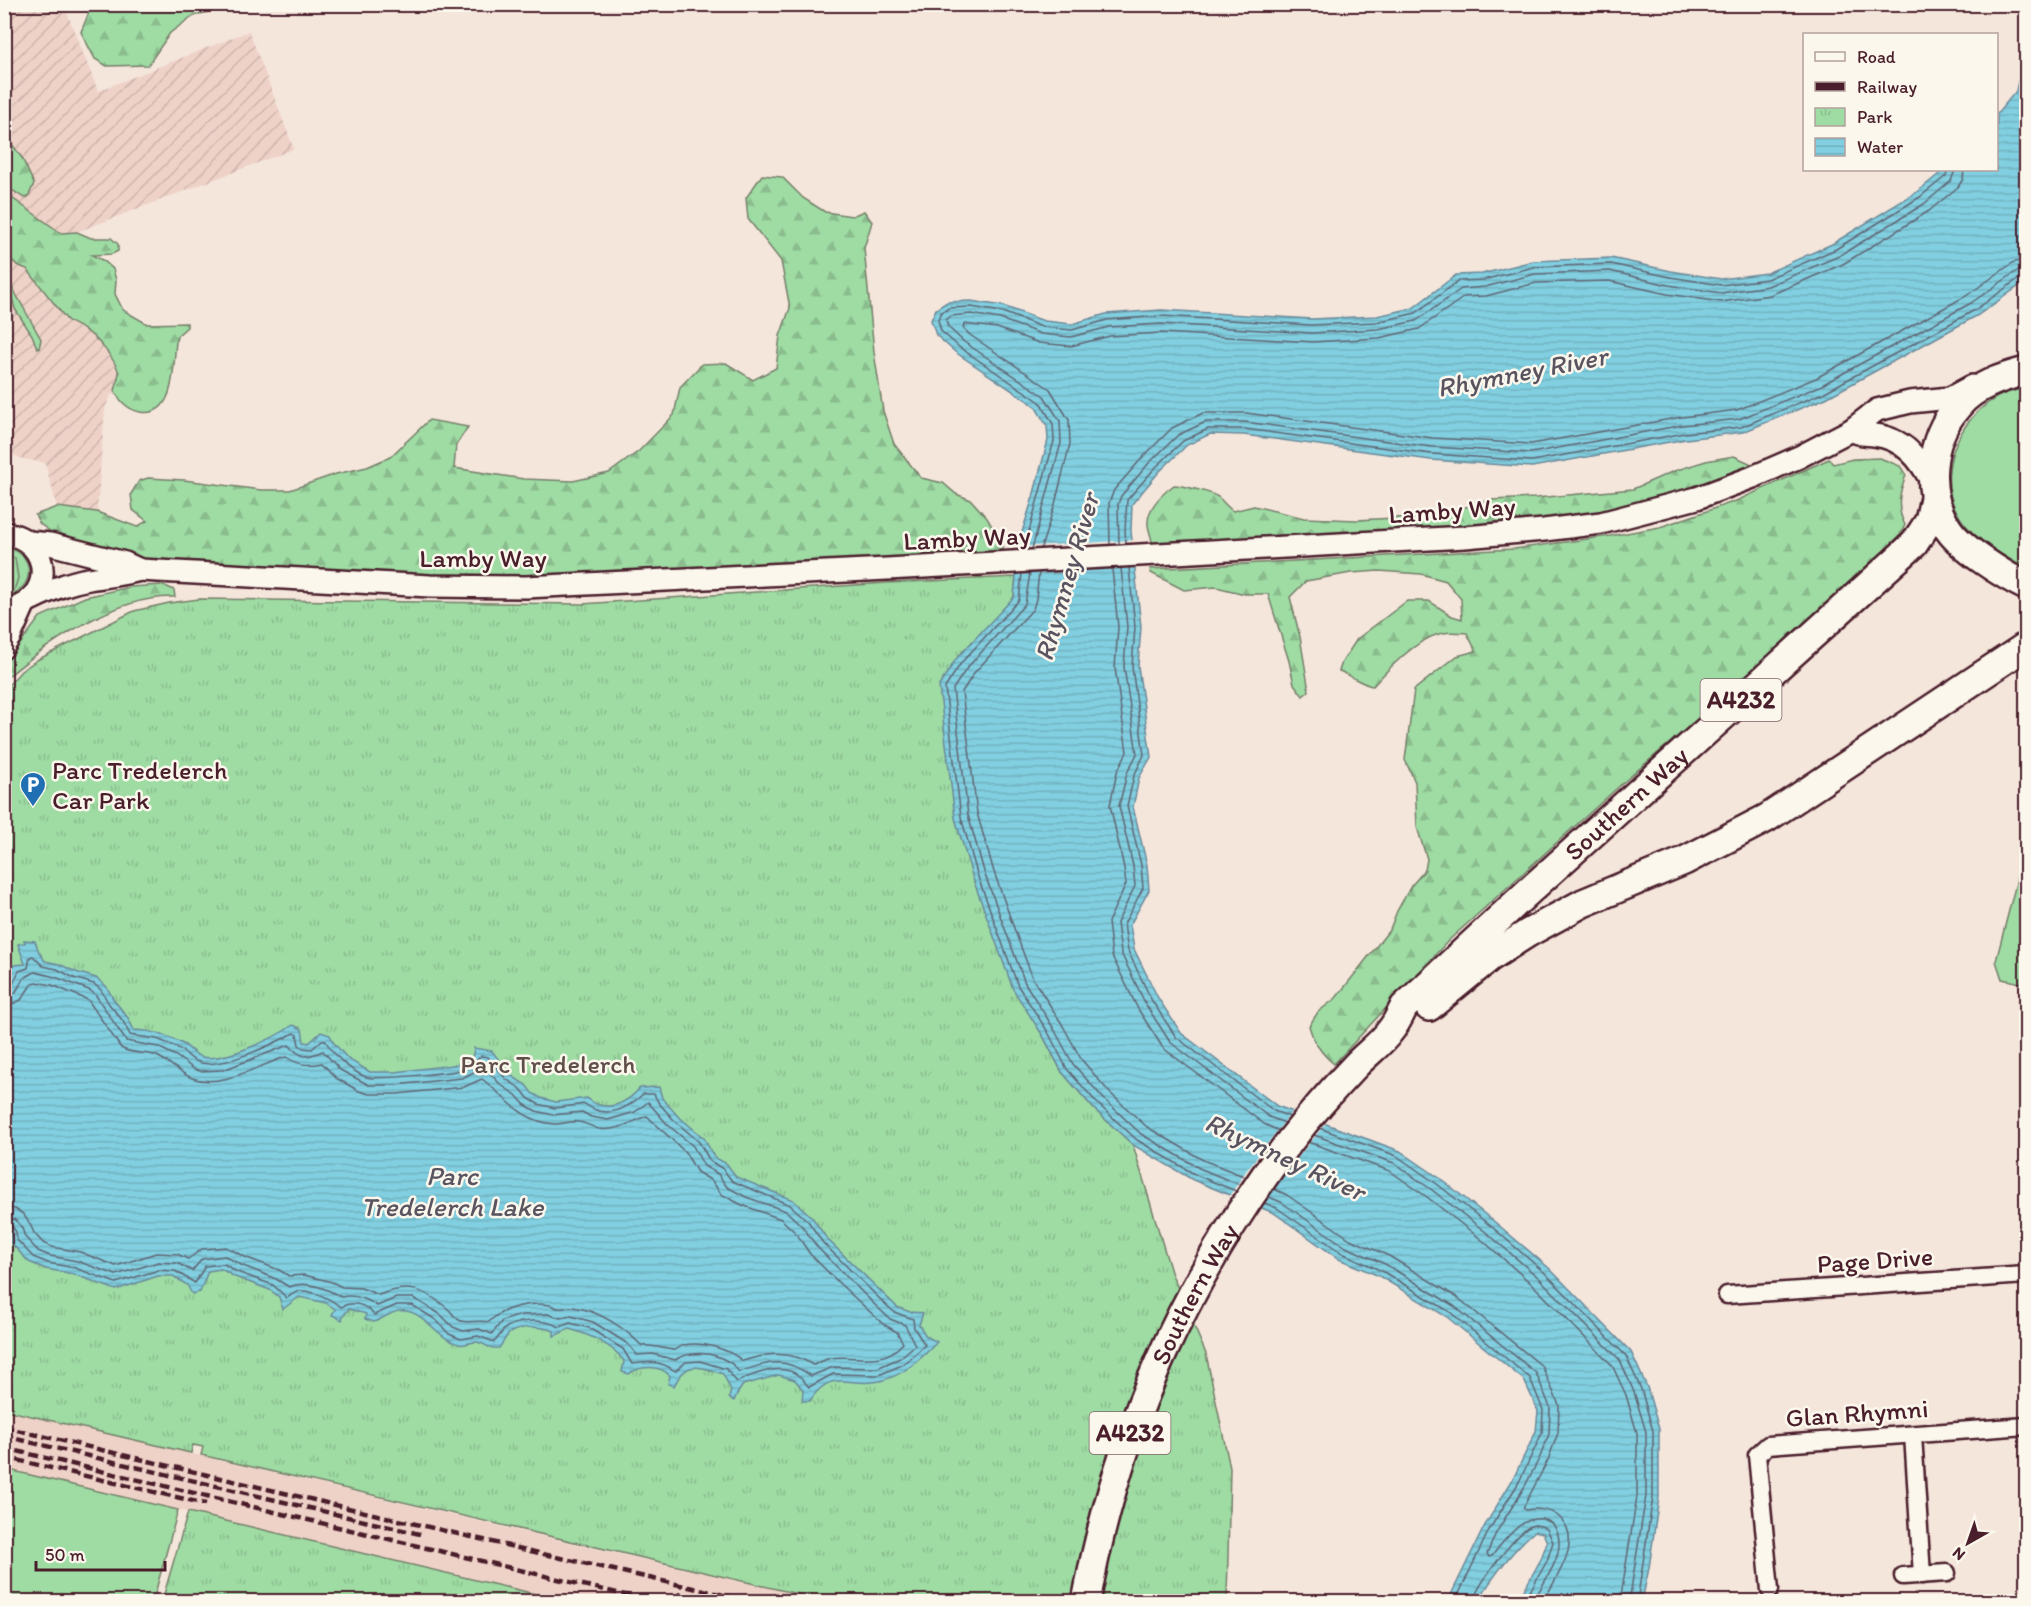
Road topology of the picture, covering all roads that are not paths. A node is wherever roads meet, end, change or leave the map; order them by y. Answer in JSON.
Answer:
{"nodes":[{"id":1,"x":2015,"y":374,"type":"edge"},
{"id":2,"x":1851,"y":430,"type":"junction"},
{"id":3,"x":1934,"y":492,"type":"junction"},
{"id":4,"x":4,"y":533,"type":"edge"},
{"id":5,"x":29,"y":542,"type":"junction"},
{"id":6,"x":140,"y":570,"type":"junction"},
{"id":7,"x":2026,"y":586,"type":"edge"},
{"id":8,"x":30,"y":601,"type":"junction"},
{"id":9,"x":4,"y":611,"type":"edge"},
{"id":10,"x":2026,"y":646,"type":"edge"},
{"id":11,"x":4,"y":650,"type":"edge"},
{"id":12,"x":1390,"y":1032,"type":"junction"},
{"id":13,"x":2026,"y":1275,"type":"edge"},
{"id":14,"x":1727,"y":1295,"type":"dead end"},
{"id":15,"x":2026,"y":1426,"type":"edge"},
{"id":16,"x":1913,"y":1435,"type":"junction"},
{"id":17,"x":1947,"y":1573,"type":"dead end"},
{"id":18,"x":1922,"y":1575,"type":"junction"},
{"id":19,"x":1904,"y":1576,"type":"dead end"},
{"id":20,"x":1770,"y":1590,"type":"dead end"},
{"id":21,"x":1086,"y":1602,"type":"edge"}],
"edges":[{"from":1,"to":2,"type":"street","name":"Lamby Way"},
{"from":1,"to":3,"type":"main road"},
{"from":2,"to":3,"type":"street"},
{"from":2,"to":6,"type":"street","name":"Lamby Way"},
{"from":3,"to":7,"type":"main road"},
{"from":3,"to":12,"type":"main road","name":"Southern Way","number":"A4232"},
{"from":4,"to":5,"type":"street","name":"Lamby Way"},
{"from":5,"to":6,"type":"street","name":"Lamby Way"},
{"from":5,"to":8,"type":"street"},
{"from":6,"to":8,"type":"street","name":"Lamby Way"},
{"from":8,"to":9,"type":"street","name":"Lamby Way"},
{"from":8,"to":11,"type":"street"},
{"from":10,"to":12,"type":"main road","name":"Southern Way","number":"A4232"},
{"from":12,"to":21,"type":"main road","name":"Southern Way","number":"A4232"},
{"from":13,"to":14,"type":"street","name":"Page Drive"},
{"from":15,"to":16,"type":"street","name":"Glan Rhymni"},
{"from":16,"to":18,"type":"street"},
{"from":16,"to":20,"type":"street","name":"Glan Rhymni"},
{"from":17,"to":18,"type":"street"},
{"from":18,"to":19,"type":"street"}]}
